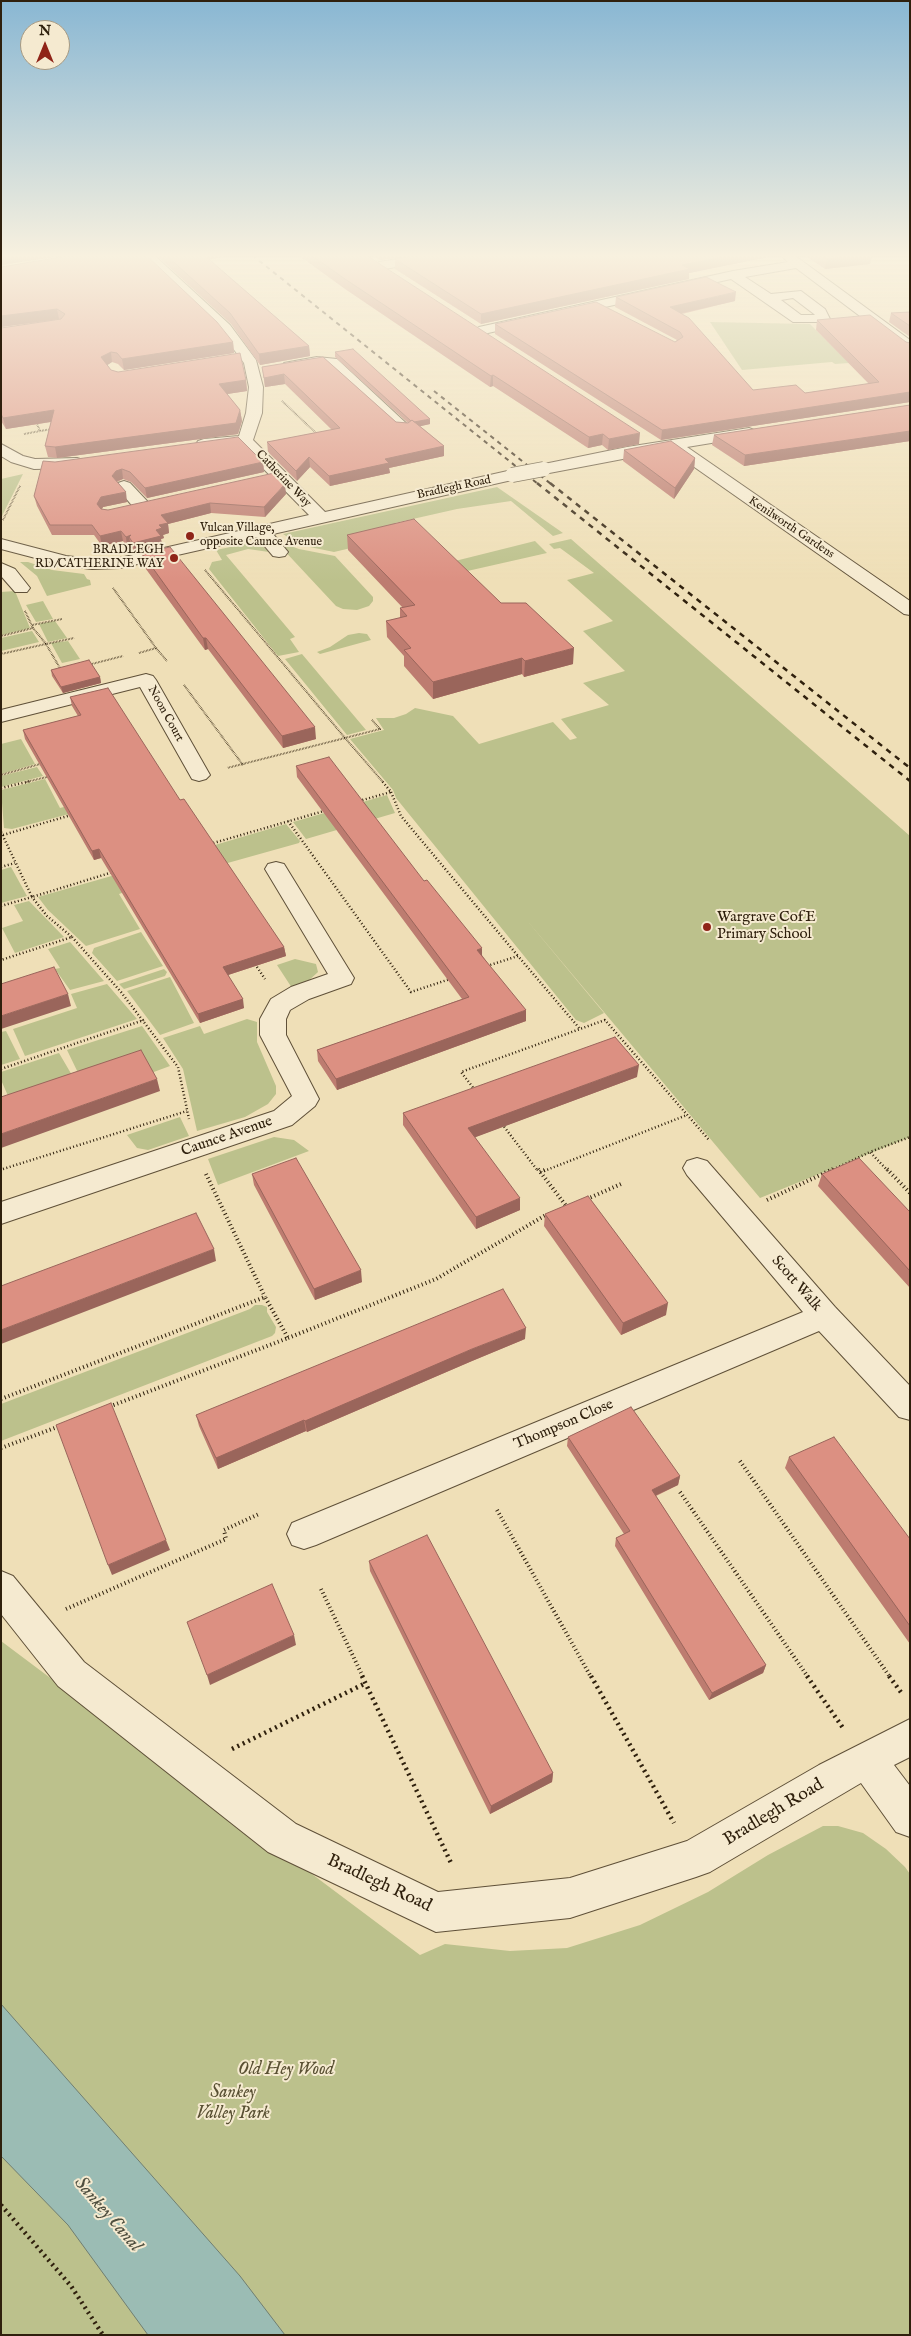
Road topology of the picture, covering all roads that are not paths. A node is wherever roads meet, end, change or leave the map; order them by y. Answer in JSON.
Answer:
{"nodes":[{"id":1,"x":251,"y":364,"type":"edge"},
{"id":2,"x":299,"y":364,"type":"edge"},
{"id":3,"x":331,"y":364,"type":"edge"},
{"id":4,"x":253,"y":372,"type":"junction"},
{"id":5,"x":403,"y":428,"type":"edge"},
{"id":6,"x":765,"y":431,"type":"edge"},
{"id":7,"x":639,"y":435,"type":"edge"},
{"id":8,"x":245,"y":441,"type":"junction"},
{"id":9,"x":665,"y":446,"type":"junction"},
{"id":10,"x":185,"y":447,"type":"edge"},
{"id":11,"x":1,"y":449,"type":"edge"},
{"id":12,"x":90,"y":461,"type":"edge"},
{"id":13,"x":124,"y":486,"type":"edge"},
{"id":14,"x":160,"y":501,"type":"edge"},
{"id":15,"x":320,"y":517,"type":"junction"},
{"id":16,"x":261,"y":531,"type":"junction"},
{"id":17,"x":1,"y":544,"type":"edge"},
{"id":18,"x":21,"y":548,"type":"junction"},
{"id":19,"x":279,"y":552,"type":"dead end"},
{"id":20,"x":1,"y":566,"type":"edge"},
{"id":21,"x":21,"y":588,"type":"dead end"},
{"id":22,"x":910,"y":610,"type":"edge"},
{"id":23,"x":1,"y":716,"type":"edge"},
{"id":24,"x":199,"y":774,"type":"road end"},
{"id":25,"x":276,"y":869,"type":"dead end"},
{"id":26,"x":697,"y":1168,"type":"dead end"},
{"id":27,"x":1,"y":1214,"type":"edge"},
{"id":28,"x":824,"y":1316,"type":"junction"},
{"id":29,"x":906,"y":1397,"type":"edge"},
{"id":30,"x":304,"y":1534,"type":"dead end"},
{"id":31,"x":1,"y":1587,"type":"edge"},
{"id":32,"x":910,"y":1736,"type":"edge"},
{"id":33,"x":867,"y":1760,"type":"junction"},
{"id":34,"x":910,"y":1818,"type":"edge"}],
"edges":[{"from":1,"to":4,"type":"street","name":"Catherine Way"},
{"from":2,"to":4,"type":"street"},
{"from":3,"to":5,"type":"street"},
{"from":4,"to":8,"type":"street","name":"Catherine Way"},
{"from":6,"to":9,"type":"street","name":"Bradlegh Road"},
{"from":7,"to":9,"type":"street","name":"Kenilworth Gardens"},
{"from":8,"to":10,"type":"street","name":"Catherine Way"},
{"from":8,"to":15,"type":"street","name":"Catherine Way"},
{"from":9,"to":15,"type":"street","name":"Bradlegh Road","bridge":true},
{"from":9,"to":22,"type":"street","name":"Kenilworth Gardens"},
{"from":11,"to":12,"type":"street"},
{"from":13,"to":14,"type":"street"},
{"from":15,"to":16,"type":"street","name":"Bradlegh Road"},
{"from":16,"to":18,"type":"street","name":"Bradlegh Road"},
{"from":16,"to":19,"type":"street"},
{"from":17,"to":18,"type":"street","name":"Bradlegh Road"},
{"from":18,"to":20,"type":"street"},
{"from":20,"to":21,"type":"street"},
{"from":23,"to":24,"type":"street","name":"Noon Court"},
{"from":25,"to":27,"type":"street","name":"Caunce Avenue"},
{"from":26,"to":28,"type":"street","name":"Scott Walk"},
{"from":28,"to":29,"type":"street","name":"Scott Walk"},
{"from":28,"to":30,"type":"street","name":"Thompson Close"},
{"from":31,"to":33,"type":"street","name":"Bradlegh Road"},
{"from":32,"to":33,"type":"street","name":"Bradlegh Road"},
{"from":33,"to":34,"type":"street"}]}
